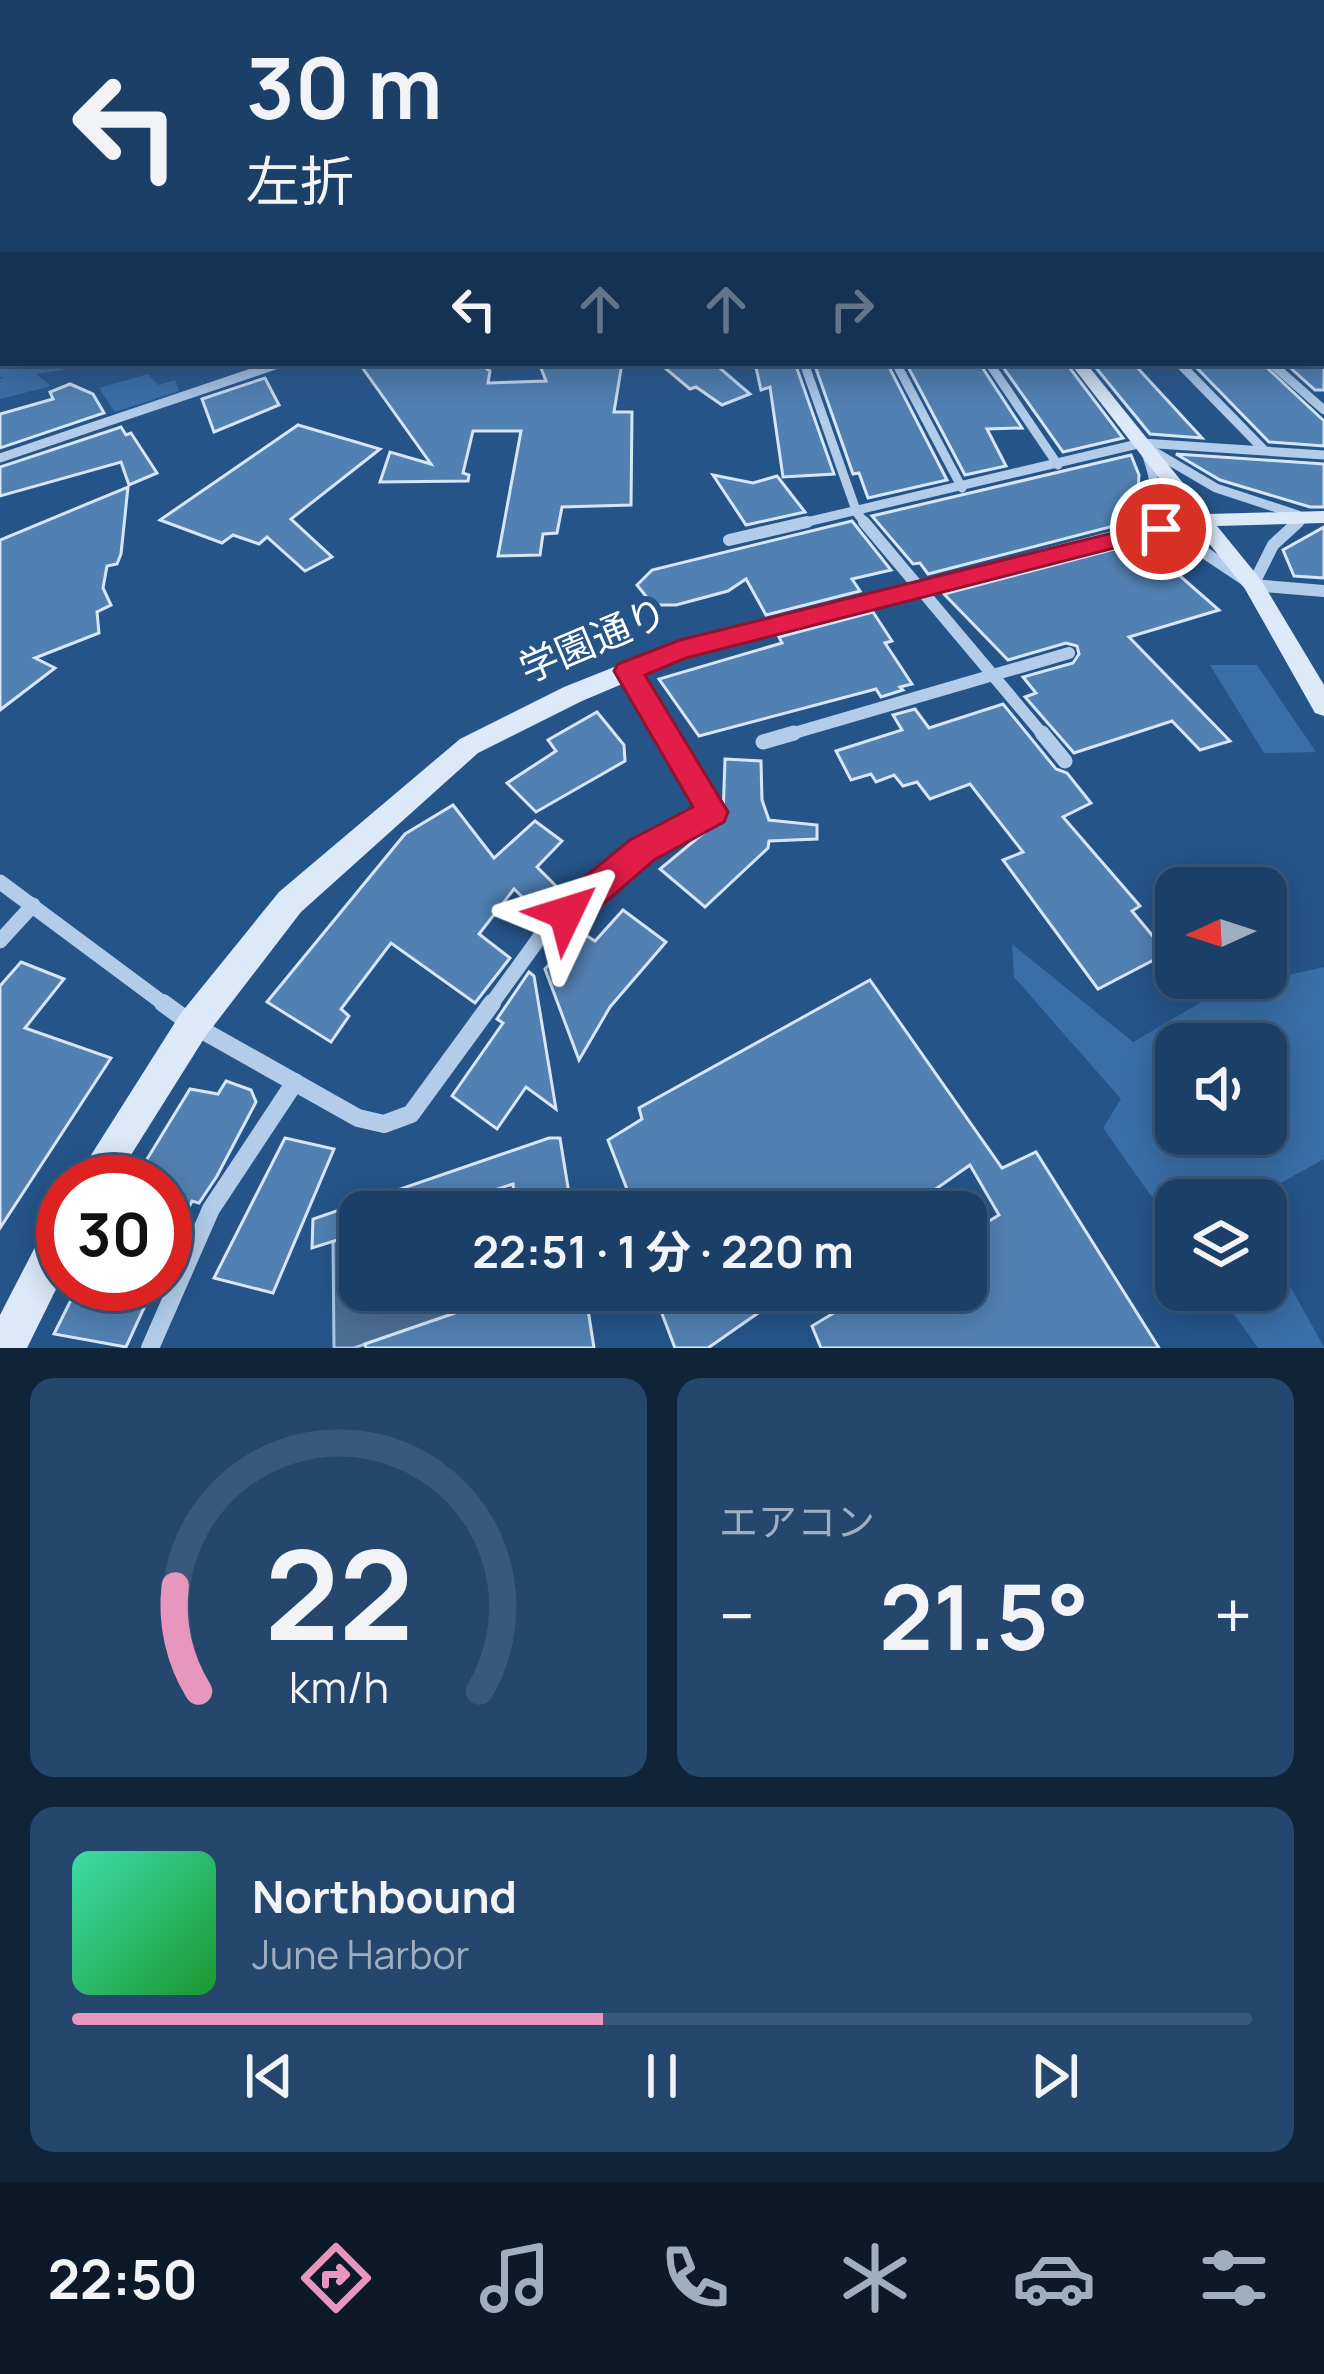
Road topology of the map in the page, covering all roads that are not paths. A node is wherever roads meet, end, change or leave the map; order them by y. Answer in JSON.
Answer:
{"nodes":[{"id":1,"x":272,"y":366,"type":"edge"},
{"id":2,"x":805,"y":366,"type":"edge"},
{"id":3,"x":898,"y":366,"type":"edge"},
{"id":4,"x":991,"y":366,"type":"edge"},
{"id":5,"x":1080,"y":366,"type":"edge"},
{"id":6,"x":1182,"y":366,"type":"edge"},
{"id":7,"x":1273,"y":366,"type":"edge"},
{"id":8,"x":1324,"y":410,"type":"edge"},
{"id":9,"x":1142,"y":443,"type":"junction"},
{"id":10,"x":1264,"y":451,"type":"junction"},
{"id":11,"x":1324,"y":454,"type":"edge"},
{"id":12,"x":0,"y":458,"type":"edge"},
{"id":13,"x":1058,"y":466,"type":"junction"},
{"id":14,"x":962,"y":488,"type":"junction"},
{"id":15,"x":857,"y":513,"type":"junction"},
{"id":16,"x":1315,"y":517,"type":"edge"},
{"id":17,"x":1206,"y":520,"type":"junction"},
{"id":18,"x":1117,"y":537,"type":"junction"},
{"id":19,"x":729,"y":539,"type":"dead end"},
{"id":20,"x":1253,"y":585,"type":"junction"},
{"id":21,"x":918,"y":587,"type":"junction"},
{"id":22,"x":1324,"y":591,"type":"edge"},
{"id":23,"x":1069,"y":653,"type":"dead end"},
{"id":24,"x":628,"y":671,"type":"junction"},
{"id":25,"x":990,"y":674,"type":"junction"},
{"id":26,"x":1324,"y":706,"type":"edge"},
{"id":27,"x":763,"y":742,"type":"dead end"},
{"id":28,"x":1065,"y":761,"type":"dead end"},
{"id":29,"x":0,"y":882,"type":"edge"},
{"id":30,"x":33,"y":905,"type":"junction"},
{"id":31,"x":0,"y":941,"type":"edge"},
{"id":32,"x":194,"y":1025,"type":"junction"},
{"id":33,"x":295,"y":1082,"type":"junction"},
{"id":34,"x":110,"y":1155,"type":"edge"},
{"id":35,"x":36,"y":1287,"type":"edge"},
{"id":36,"x":5,"y":1348,"type":"edge"},
{"id":37,"x":150,"y":1348,"type":"edge"}],
"edges":[{"from":1,"to":12,"type":"street"},
{"from":2,"to":15,"type":"street"},
{"from":3,"to":14,"type":"street"},
{"from":4,"to":13,"type":"street"},
{"from":5,"to":9,"type":"street"},
{"from":6,"to":10,"type":"street"},
{"from":7,"to":8,"type":"street"},
{"from":9,"to":10,"type":"street"},
{"from":9,"to":13,"type":"street"},
{"from":9,"to":16,"type":"street"},
{"from":9,"to":17,"type":"street"},
{"from":9,"to":18,"type":"street"},
{"from":10,"to":11,"type":"street"},
{"from":13,"to":14,"type":"street"},
{"from":14,"to":15,"type":"street"},
{"from":15,"to":19,"type":"street"},
{"from":15,"to":21,"type":"street"},
{"from":16,"to":17,"type":"street","name":"学園通り"},
{"from":16,"to":20,"type":"street"},
{"from":17,"to":18,"type":"street","name":"学園通り"},
{"from":17,"to":20,"type":"street"},
{"from":18,"to":20,"type":"street"},
{"from":18,"to":21,"type":"street","name":"学園通り"},
{"from":20,"to":22,"type":"street"},
{"from":20,"to":26,"type":"street"},
{"from":21,"to":24,"type":"street","name":"学園通り"},
{"from":21,"to":25,"type":"street"},
{"from":23,"to":25,"type":"street"},
{"from":24,"to":32,"type":"street","name":"学園通り"},
{"from":24,"to":33,"type":"street"},
{"from":25,"to":27,"type":"street"},
{"from":25,"to":28,"type":"street"},
{"from":29,"to":30,"type":"street"},
{"from":30,"to":31,"type":"street"},
{"from":30,"to":32,"type":"street"},
{"from":32,"to":33,"type":"street"},
{"from":32,"to":34,"type":"street","name":"学園通り"},
{"from":33,"to":37,"type":"street"},
{"from":35,"to":36,"type":"street"}]}
